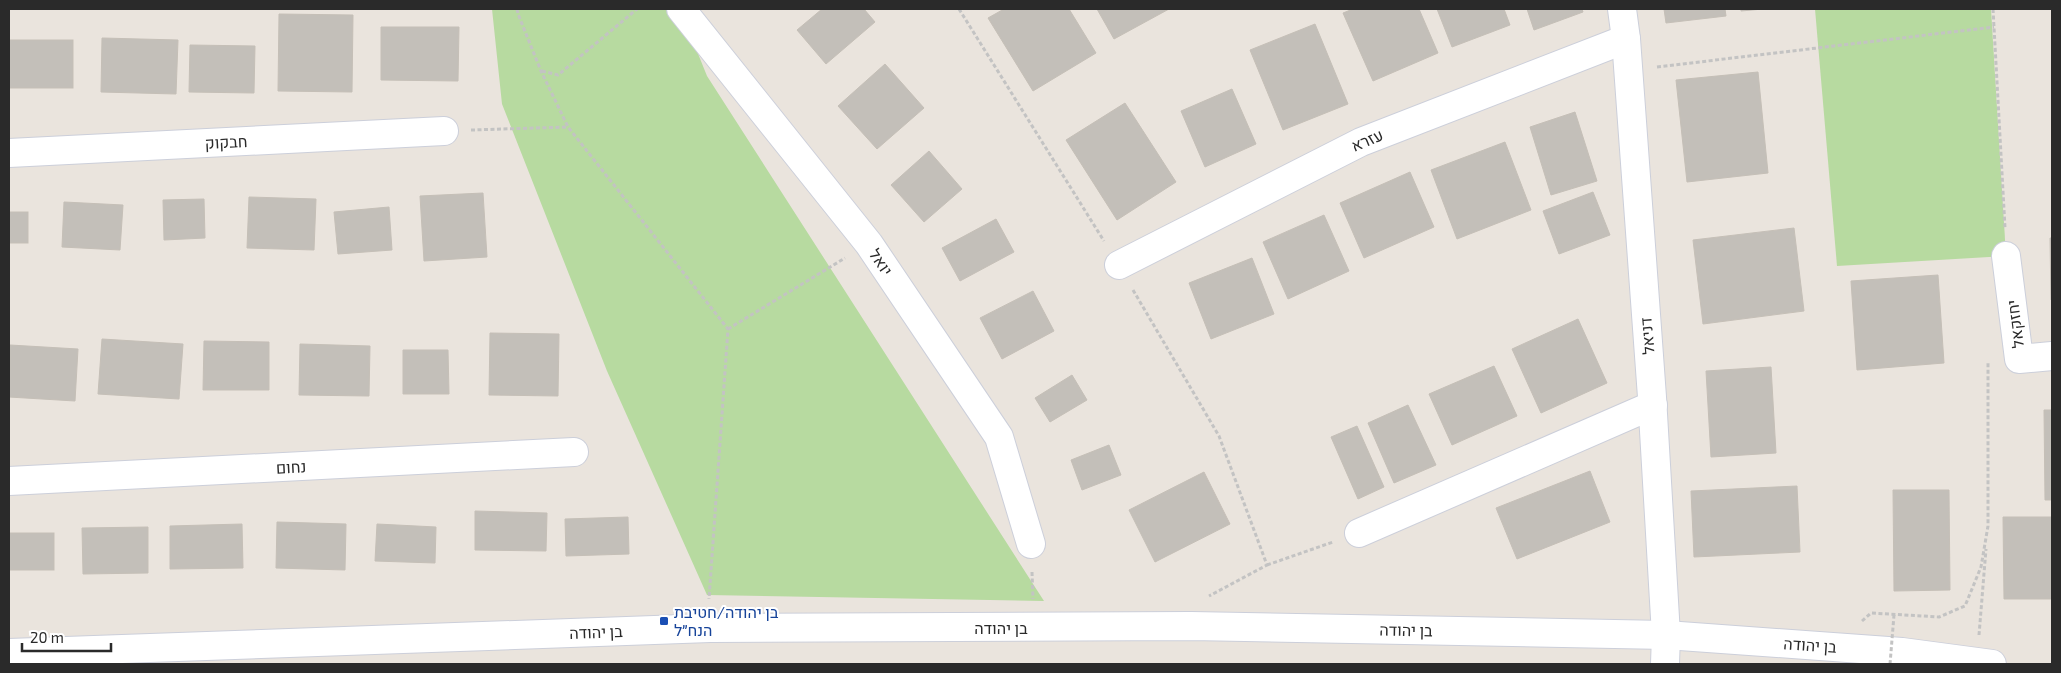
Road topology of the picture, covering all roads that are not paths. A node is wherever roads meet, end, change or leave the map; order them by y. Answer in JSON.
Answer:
{"nodes":[{"id":1,"x":681,"y":9,"type":"edge"},
{"id":2,"x":1622,"y":9,"type":"edge"},
{"id":3,"x":1626,"y":40,"type":"junction"},
{"id":4,"x":444,"y":131,"type":"road end"},
{"id":5,"x":9,"y":153,"type":"edge"},
{"id":6,"x":2006,"y":256,"type":"road end"},
{"id":7,"x":1119,"y":265,"type":"road end"},
{"id":8,"x":2052,"y":356,"type":"edge"},
{"id":9,"x":1653,"y":406,"type":"junction"},
{"id":10,"x":574,"y":452,"type":"dead end"},
{"id":11,"x":9,"y":482,"type":"edge"},
{"id":12,"x":1359,"y":533,"type":"road end"},
{"id":13,"x":1031,"y":544,"type":"road end"},
{"id":14,"x":1666,"y":635,"type":"junction"},
{"id":15,"x":9,"y":653,"type":"edge"},
{"id":16,"x":1984,"y":663,"type":"edge"},
{"id":17,"x":1666,"y":664,"type":"edge"}],
"edges":[{"from":1,"to":13,"type":"street","name":"יואל"},
{"from":2,"to":3,"type":"street","name":"דניאל"},
{"from":3,"to":7,"type":"street","name":"עזרא"},
{"from":3,"to":9,"type":"street","name":"דניאל"},
{"from":4,"to":5,"type":"street","name":"חבקוק"},
{"from":6,"to":8,"type":"street","name":"יחזקאל"},
{"from":9,"to":12,"type":"street"},
{"from":9,"to":14,"type":"street","name":"דניאל"},
{"from":10,"to":11,"type":"street","name":"נחום"},
{"from":14,"to":15,"type":"street","name":"בן יהודה"},
{"from":14,"to":16,"type":"street","name":"בן יהודה"},
{"from":14,"to":17,"type":"street","name":"דניאל"}]}
